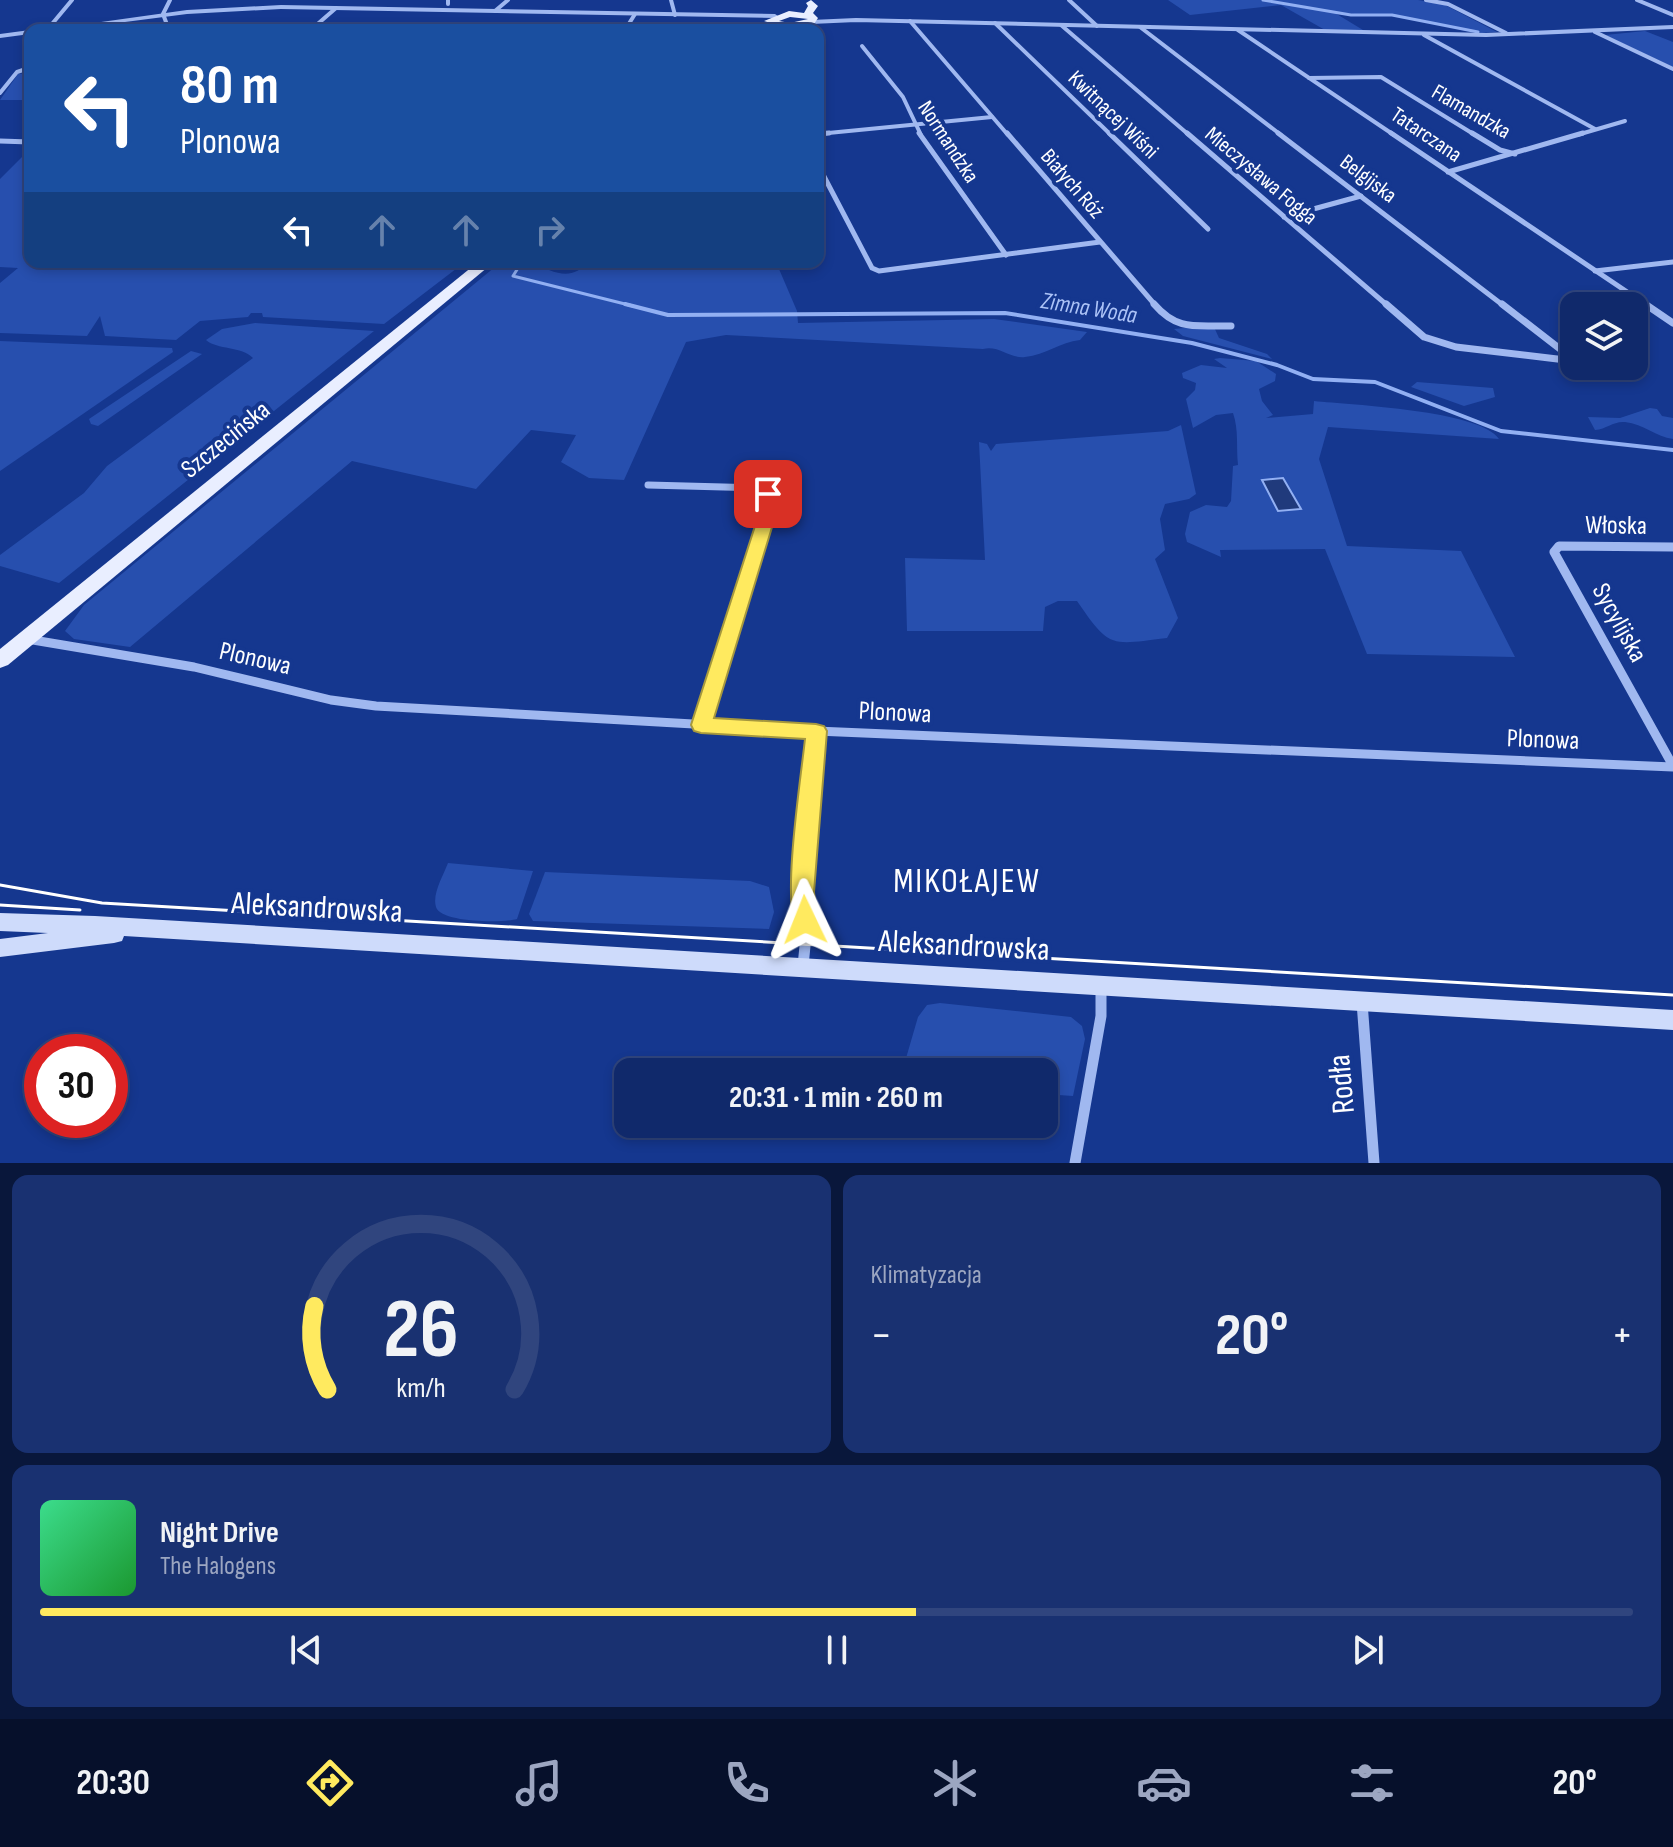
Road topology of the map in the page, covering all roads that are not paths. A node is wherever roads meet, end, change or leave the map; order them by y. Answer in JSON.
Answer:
{"nodes":[{"id":1,"x":72,"y":0,"type":"edge"},
{"id":2,"x":170,"y":0,"type":"edge"},
{"id":3,"x":364,"y":0,"type":"edge"},
{"id":4,"x":508,"y":0,"type":"edge"},
{"id":5,"x":671,"y":0,"type":"edge"},
{"id":6,"x":1069,"y":0,"type":"edge"},
{"id":7,"x":1426,"y":0,"type":"edge"},
{"id":8,"x":1637,"y":0,"type":"edge"},
{"id":9,"x":812,"y":1,"type":"edge"},
{"id":10,"x":277,"y":4,"type":"edge"},
{"id":11,"x":336,"y":8,"type":"junction"},
{"id":12,"x":359,"y":8,"type":"junction"},
{"id":13,"x":495,"y":11,"type":"junction"},
{"id":14,"x":635,"y":14,"type":"junction"},
{"id":15,"x":789,"y":14,"type":"junction"},
{"id":16,"x":163,"y":15,"type":"junction"},
{"id":17,"x":675,"y":15,"type":"junction"},
{"id":18,"x":1673,"y":15,"type":"edge"},
{"id":19,"x":811,"y":18,"type":"junction"},
{"id":20,"x":910,"y":21,"type":"junction"},
{"id":21,"x":773,"y":23,"type":"edge"},
{"id":22,"x":995,"y":23,"type":"junction"},
{"id":23,"x":52,"y":24,"type":"edge"},
{"id":24,"x":93,"y":24,"type":"edge"},
{"id":25,"x":167,"y":24,"type":"edge"},
{"id":26,"x":317,"y":24,"type":"edge"},
{"id":27,"x":629,"y":24,"type":"edge"},
{"id":28,"x":799,"y":24,"type":"edge"},
{"id":29,"x":1061,"y":25,"type":"junction"},
{"id":30,"x":1097,"y":26,"type":"junction"},
{"id":31,"x":1140,"y":27,"type":"junction"},
{"id":32,"x":1673,"y":27,"type":"edge"},
{"id":33,"x":1237,"y":29,"type":"junction"},
{"id":34,"x":1593,"y":31,"type":"junction"},
{"id":35,"x":24,"y":33,"type":"edge"},
{"id":36,"x":1421,"y":34,"type":"junction"},
{"id":37,"x":1510,"y":35,"type":"junction"},
{"id":38,"x":0,"y":36,"type":"edge"},
{"id":39,"x":862,"y":46,"type":"dead end"},
{"id":40,"x":1673,"y":69,"type":"edge"},
{"id":41,"x":23,"y":70,"type":"dead end"},
{"id":42,"x":1309,"y":78,"type":"junction"},
{"id":43,"x":0,"y":93,"type":"edge"},
{"id":44,"x":992,"y":117,"type":"junction"},
{"id":45,"x":1625,"y":121,"type":"dead end"},
{"id":46,"x":917,"y":125,"type":"junction"},
{"id":47,"x":1595,"y":129,"type":"junction"},
{"id":48,"x":824,"y":133,"type":"edge"},
{"id":49,"x":0,"y":141,"type":"edge"},
{"id":50,"x":24,"y":142,"type":"edge"},
{"id":51,"x":1515,"y":154,"type":"junction"},
{"id":52,"x":1448,"y":172,"type":"junction"},
{"id":53,"x":824,"y":176,"type":"edge"},
{"id":54,"x":1361,"y":196,"type":"junction"},
{"id":55,"x":1284,"y":217,"type":"junction"},
{"id":56,"x":1208,"y":229,"type":"dead end"},
{"id":57,"x":1100,"y":242,"type":"junction"},
{"id":58,"x":1006,"y":255,"type":"junction"},
{"id":59,"x":1673,"y":262,"type":"edge"},
{"id":60,"x":480,"y":268,"type":"edge"},
{"id":61,"x":1595,"y":271,"type":"junction"},
{"id":62,"x":1673,"y":323,"type":"edge"},
{"id":63,"x":1231,"y":326,"type":"dead end"},
{"id":64,"x":1445,"y":345,"type":"joint"},
{"id":65,"x":1560,"y":349,"type":"edge"},
{"id":66,"x":1560,"y":358,"type":"edge"},
{"id":67,"x":648,"y":485,"type":"dead end"},
{"id":68,"x":1559,"y":546,"type":"joint"},
{"id":69,"x":1673,"y":547,"type":"edge"},
{"id":70,"x":27,"y":639,"type":"junction"},
{"id":71,"x":0,"y":660,"type":"edge"},
{"id":72,"x":701,"y":725,"type":"junction"},
{"id":73,"x":816,"y":731,"type":"junction"},
{"id":74,"x":1673,"y":767,"type":"edge"},
{"id":75,"x":0,"y":922,"type":"edge"},
{"id":76,"x":155,"y":931,"type":"junction"},
{"id":77,"x":0,"y":948,"type":"edge"},
{"id":78,"x":803,"y":969,"type":"junction"},
{"id":79,"x":1101,"y":986,"type":"junction"},
{"id":80,"x":1361,"y":1002,"type":"junction"},
{"id":81,"x":1673,"y":1020,"type":"edge"},
{"id":82,"x":1075,"y":1163,"type":"edge"},
{"id":83,"x":1374,"y":1163,"type":"edge"}],
"edges":[{"from":1,"to":23,"type":"street"},
{"from":2,"to":16,"type":"street"},
{"from":3,"to":12,"type":"street"},
{"from":4,"to":13,"type":"street"},
{"from":5,"to":17,"type":"street"},
{"from":6,"to":30,"type":"street"},
{"from":7,"to":37,"type":"street"},
{"from":8,"to":18,"type":"street"},
{"from":9,"to":15,"type":"main road"},
{"from":9,"to":19,"type":"main road"},
{"from":10,"to":11,"type":"street"},
{"from":10,"to":16,"type":"street"},
{"from":11,"to":12,"type":"street"},
{"from":11,"to":26,"type":"street"},
{"from":12,"to":13,"type":"street"},
{"from":13,"to":14,"type":"street"},
{"from":14,"to":17,"type":"street"},
{"from":14,"to":27,"type":"street"},
{"from":15,"to":19,"type":"main road"},
{"from":15,"to":21,"type":"main road"},
{"from":16,"to":24,"type":"street"},
{"from":16,"to":25,"type":"street"},
{"from":17,"to":21,"type":"street"},
{"from":19,"to":20,"type":"street"},
{"from":19,"to":28,"type":"main road"},
{"from":20,"to":22,"type":"street"},
{"from":20,"to":44,"type":"street","name":"Białych Róż"},
{"from":22,"to":29,"type":"street"},
{"from":22,"to":56,"type":"street","name":"Kwitnącej Wiśni"},
{"from":29,"to":30,"type":"street"},
{"from":29,"to":55,"type":"street","name":"Mieczysława Fogga"},
{"from":30,"to":31,"type":"street"},
{"from":31,"to":33,"type":"street"},
{"from":31,"to":54,"type":"street","name":"Belgijska"},
{"from":32,"to":34,"type":"street"},
{"from":33,"to":36,"type":"street"},
{"from":33,"to":42,"type":"street","name":"Tatarczana"},
{"from":34,"to":37,"type":"street"},
{"from":34,"to":40,"type":"street"},
{"from":35,"to":38,"type":"street"},
{"from":36,"to":37,"type":"street"},
{"from":36,"to":47,"type":"street","name":"Flamandzka"},
{"from":39,"to":46,"type":"street","name":"Normandzka"},
{"from":41,"to":43,"type":"street"},
{"from":42,"to":51,"type":"street","name":"Flamandzka"},
{"from":42,"to":52,"type":"street","name":"Tatarczana"},
{"from":44,"to":46,"type":"street"},
{"from":44,"to":57,"type":"street","name":"Białych Róż"},
{"from":45,"to":47,"type":"street","name":"Flamandzka"},
{"from":46,"to":48,"type":"street"},
{"from":46,"to":58,"type":"street","name":"Normandzka"},
{"from":47,"to":51,"type":"street","name":"Flamandzka"},
{"from":49,"to":50,"type":"street"},
{"from":51,"to":52,"type":"street"},
{"from":52,"to":61,"type":"street","name":"Tatarczana"},
{"from":53,"to":58,"type":"street"},
{"from":54,"to":55,"type":"street"},
{"from":54,"to":65,"type":"street","name":"Belgijska"},
{"from":55,"to":64,"type":"street","name":"Mieczysława Fogga"},
{"from":57,"to":58,"type":"street"},
{"from":57,"to":63,"type":"street","name":"Białych Róż"},
{"from":59,"to":61,"type":"street"},
{"from":60,"to":70,"type":"main road","name":"Szczecińska"},
{"from":61,"to":62,"type":"street","name":"Tatarczana"},
{"from":64,"to":66,"type":"street","name":"Belgijska"},
{"from":67,"to":72,"type":"street"},
{"from":68,"to":69,"type":"street","name":"Włoska"},
{"from":68,"to":74,"type":"street","name":"Sycylijska"},
{"from":70,"to":71,"type":"main road","name":"Szczecińska"},
{"from":70,"to":72,"type":"street","name":"Plonowa"},
{"from":72,"to":73,"type":"street","name":"Plonowa"},
{"from":73,"to":74,"type":"street","name":"Plonowa"},
{"from":73,"to":78,"type":"street"},
{"from":75,"to":76,"type":"main road","name":"Aleksandrowska"},
{"from":76,"to":77,"type":"main road","name":"Aleksandrowska"},
{"from":76,"to":78,"type":"main road","name":"Aleksandrowska"},
{"from":78,"to":79,"type":"main road","name":"Aleksandrowska"},
{"from":79,"to":80,"type":"main road","name":"Aleksandrowska"},
{"from":79,"to":82,"type":"street"},
{"from":80,"to":81,"type":"main road","name":"Aleksandrowska"},
{"from":80,"to":83,"type":"street","name":"Rodła"}]}
